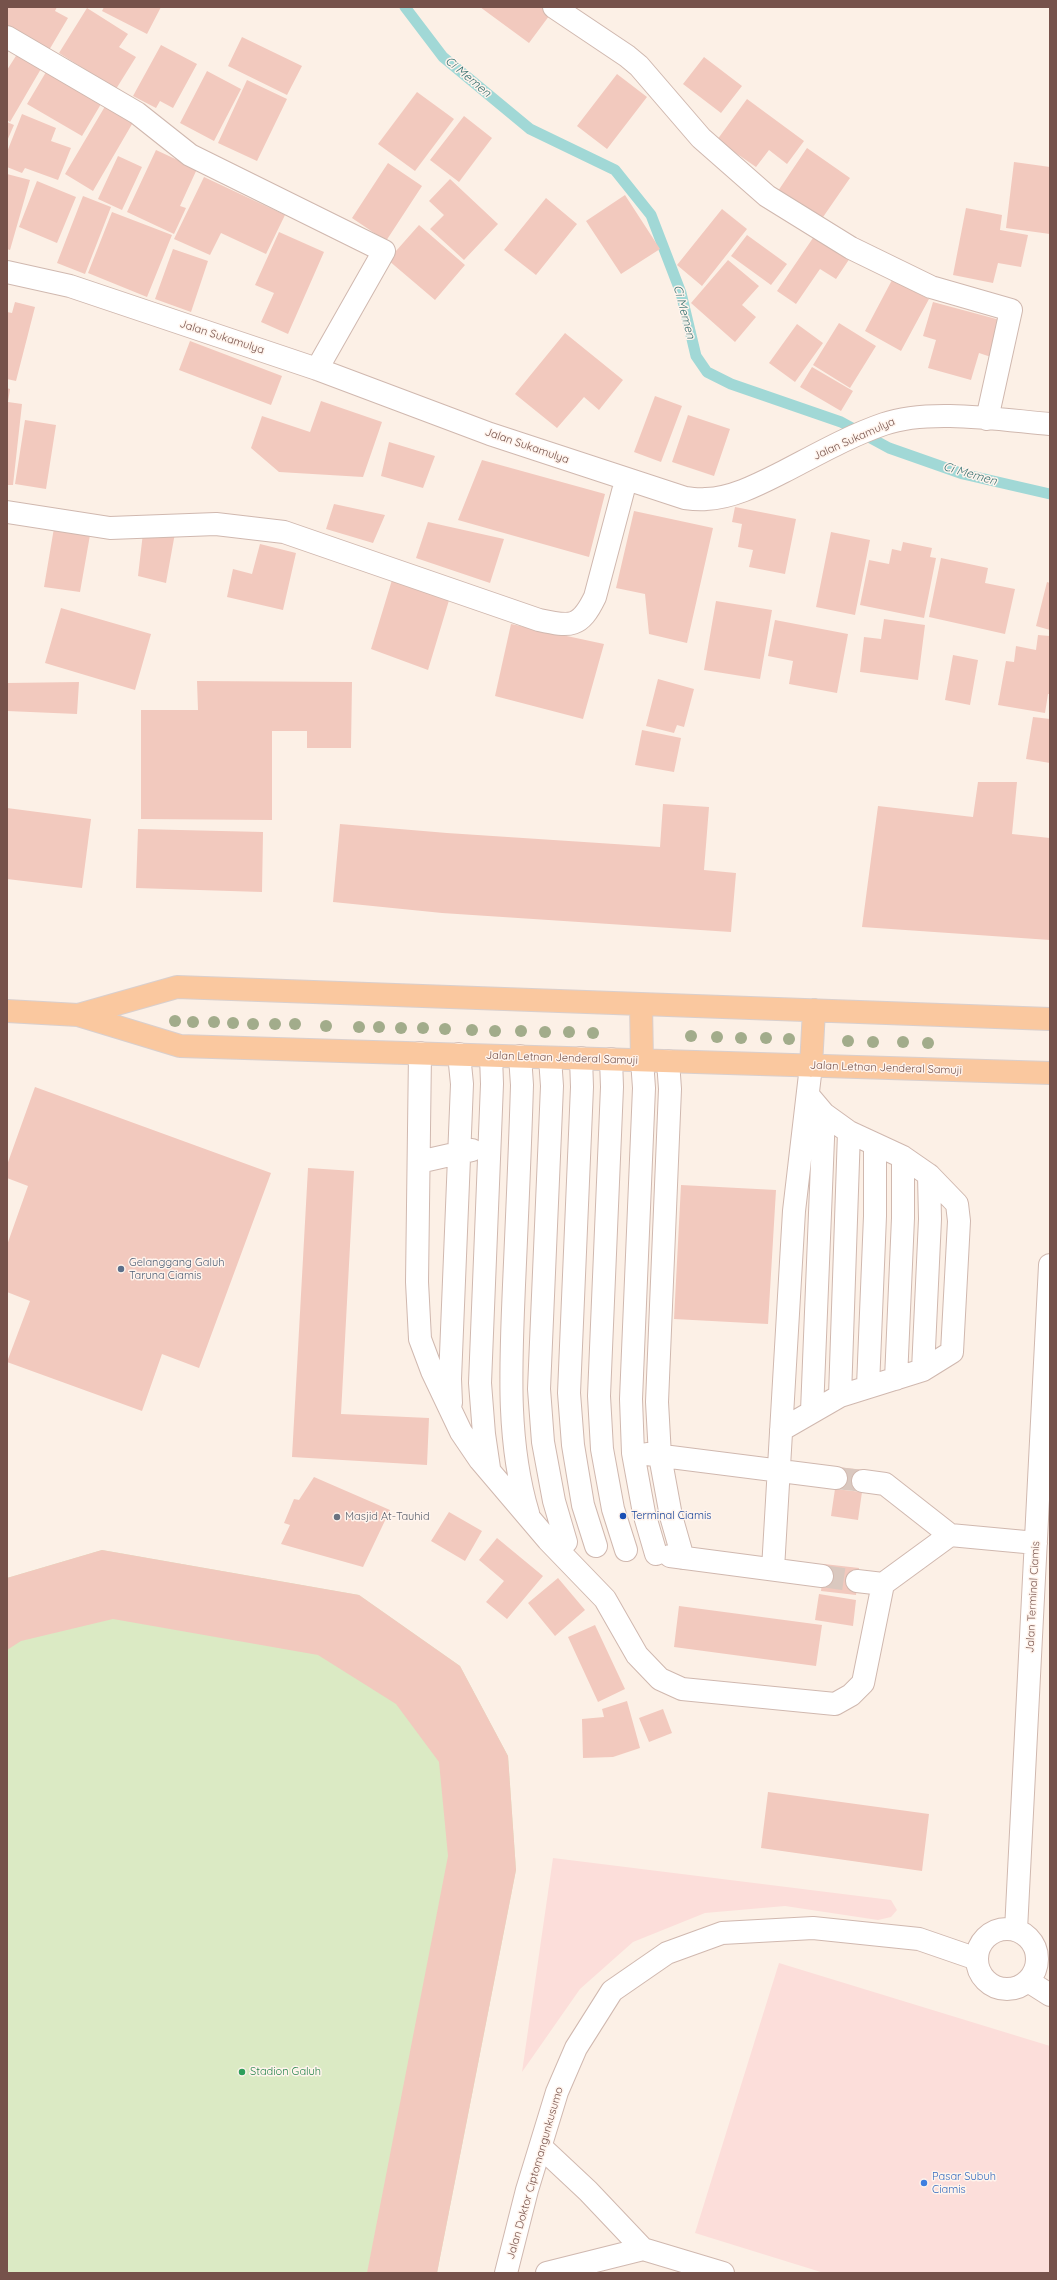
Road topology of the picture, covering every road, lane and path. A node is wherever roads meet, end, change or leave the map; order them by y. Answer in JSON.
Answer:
{"nodes":[{"id":1,"x":554,"y":7,"type":"edge"},
{"id":2,"x":7,"y":36,"type":"edge"},
{"id":3,"x":7,"y":272,"type":"edge"},
{"id":4,"x":317,"y":369,"type":"junction"},
{"id":5,"x":986,"y":419,"type":"junction"},
{"id":6,"x":1050,"y":424,"type":"edge"},
{"id":7,"x":626,"y":480,"type":"junction"},
{"id":8,"x":7,"y":512,"type":"edge"},
{"id":9,"x":641,"y":1004,"type":"junction"},
{"id":10,"x":814,"y":1010,"type":"junction"},
{"id":11,"x":7,"y":1011,"type":"edge"},
{"id":12,"x":78,"y":1015,"type":"junction"},
{"id":13,"x":1050,"y":1019,"type":"edge"},
{"id":14,"x":420,"y":1053,"type":"junction"},
{"id":15,"x":459,"y":1054,"type":"junction"},
{"id":16,"x":491,"y":1056,"type":"junction"},
{"id":17,"x":520,"y":1056,"type":"junction"},
{"id":18,"x":550,"y":1058,"type":"junction"},
{"id":19,"x":581,"y":1058,"type":"junction"},
{"id":20,"x":610,"y":1060,"type":"junction"},
{"id":21,"x":642,"y":1060,"type":"junction"},
{"id":22,"x":668,"y":1061,"type":"junction"},
{"id":23,"x":811,"y":1066,"type":"junction"},
{"id":24,"x":1050,"y":1073,"type":"edge"},
{"id":25,"x":808,"y":1095,"type":"junction"},
{"id":26,"x":669,"y":1106,"type":"junction"},
{"id":27,"x":824,"y":1114,"type":"junction"},
{"id":28,"x":642,"y":1116,"type":"junction"},
{"id":29,"x":610,"y":1123,"type":"junction"},
{"id":30,"x":580,"y":1126,"type":"junction"},
{"id":31,"x":550,"y":1130,"type":"junction"},
{"id":32,"x":850,"y":1132,"type":"junction"},
{"id":33,"x":520,"y":1137,"type":"junction"},
{"id":34,"x":875,"y":1145,"type":"junction"},
{"id":35,"x":490,"y":1146,"type":"junction"},
{"id":36,"x":459,"y":1154,"type":"junction"},
{"id":37,"x":903,"y":1157,"type":"junction"},
{"id":38,"x":419,"y":1162,"type":"junction"},
{"id":39,"x":929,"y":1175,"type":"junction"},
{"id":40,"x":1050,"y":1265,"type":"edge"},
{"id":41,"x":923,"y":1370,"type":"junction"},
{"id":42,"x":896,"y":1379,"type":"junction"},
{"id":43,"x":868,"y":1386,"type":"junction"},
{"id":44,"x":840,"y":1396,"type":"junction"},
{"id":45,"x":812,"y":1411,"type":"junction"},
{"id":46,"x":456,"y":1422,"type":"junction"},
{"id":47,"x":781,"y":1430,"type":"junction"},
{"id":48,"x":484,"y":1434,"type":"junction"},
{"id":49,"x":514,"y":1438,"type":"junction"},
{"id":50,"x":543,"y":1442,"type":"junction"},
{"id":51,"x":573,"y":1445,"type":"junction"},
{"id":52,"x":602,"y":1449,"type":"junction"},
{"id":53,"x":633,"y":1453,"type":"junction"},
{"id":54,"x":660,"y":1456,"type":"junction"},
{"id":55,"x":489,"y":1470,"type":"junction"},
{"id":56,"x":778,"y":1470,"type":"junction"},
{"id":57,"x":836,"y":1478,"type":"tunnel mouth"},
{"id":58,"x":863,"y":1481,"type":"tunnel mouth"},
{"id":59,"x":530,"y":1518,"type":"junction"},
{"id":60,"x":950,"y":1535,"type":"junction"},
{"id":61,"x":557,"y":1541,"type":"junction"},
{"id":62,"x":596,"y":1546,"type":"junction"},
{"id":63,"x":626,"y":1550,"type":"junction"},
{"id":64,"x":1040,"y":1550,"type":"edge"},
{"id":65,"x":656,"y":1554,"type":"junction"},
{"id":66,"x":683,"y":1558,"type":"junction"},
{"id":67,"x":772,"y":1569,"type":"junction"},
{"id":68,"x":822,"y":1576,"type":"tunnel mouth"},
{"id":69,"x":857,"y":1581,"type":"tunnel mouth"},
{"id":70,"x":883,"y":1584,"type":"junction"},
{"id":71,"x":1016,"y":1930,"type":"junction"},
{"id":72,"x":977,"y":1959,"type":"junction"},
{"id":73,"x":1028,"y":1981,"type":"junction"},
{"id":74,"x":1050,"y":1995,"type":"edge"},
{"id":75,"x":541,"y":2147,"type":"junction"},
{"id":76,"x":643,"y":2249,"type":"junction"},
{"id":77,"x":506,"y":2273,"type":"edge"},
{"id":78,"x":547,"y":2273,"type":"edge"},
{"id":79,"x":723,"y":2273,"type":"edge"}],
"edges":[{"from":1,"to":5,"type":"street"},
{"from":2,"to":4,"type":"street"},
{"from":3,"to":4,"type":"street","name":"Jalan Sukamulya"},
{"from":4,"to":7,"type":"street","name":"Jalan Sukamulya"},
{"from":5,"to":6,"type":"street","name":"Jalan Sukamulya"},
{"from":5,"to":7,"type":"street","name":"Jalan Sukamulya"},
{"from":7,"to":8,"type":"street"},
{"from":9,"to":10,"type":"main road","name":"Jalan Letnan Jenderal Samuji"},
{"from":9,"to":12,"type":"main road","name":"Jalan Letnan Jenderal Samuji"},
{"from":9,"to":21,"type":"main road"},
{"from":10,"to":13,"type":"main road","name":"Jalan Letnan Jenderal Samuji"},
{"from":10,"to":23,"type":"main road"},
{"from":11,"to":12,"type":"main road","name":"Jalan Letnan Jenderal Samuji"},
{"from":12,"to":14,"type":"main road","name":"Jalan Letnan Jenderal Samuji"},
{"from":14,"to":15,"type":"main road","name":"Jalan Letnan Jenderal Samuji"},
{"from":14,"to":38,"type":"street"},
{"from":15,"to":16,"type":"main road","name":"Jalan Letnan Jenderal Samuji"},
{"from":15,"to":36,"type":"street"},
{"from":16,"to":17,"type":"main road","name":"Jalan Letnan Jenderal Samuji"},
{"from":16,"to":35,"type":"street"},
{"from":17,"to":18,"type":"main road","name":"Jalan Letnan Jenderal Samuji"},
{"from":17,"to":33,"type":"street"},
{"from":18,"to":19,"type":"main road","name":"Jalan Letnan Jenderal Samuji"},
{"from":18,"to":31,"type":"street"},
{"from":19,"to":20,"type":"main road","name":"Jalan Letnan Jenderal Samuji"},
{"from":19,"to":30,"type":"street"},
{"from":20,"to":21,"type":"main road","name":"Jalan Letnan Jenderal Samuji"},
{"from":20,"to":29,"type":"street"},
{"from":21,"to":22,"type":"main road","name":"Jalan Letnan Jenderal Samuji"},
{"from":21,"to":28,"type":"street"},
{"from":22,"to":23,"type":"main road","name":"Jalan Letnan Jenderal Samuji"},
{"from":22,"to":26,"type":"street"},
{"from":23,"to":24,"type":"main road","name":"Jalan Letnan Jenderal Samuji"},
{"from":23,"to":25,"type":"street"},
{"from":25,"to":27,"type":"street"},
{"from":25,"to":47,"type":"street"},
{"from":26,"to":28,"type":"street"},
{"from":26,"to":54,"type":"street"},
{"from":27,"to":32,"type":"street"},
{"from":27,"to":45,"type":"street"},
{"from":28,"to":29,"type":"street"},
{"from":28,"to":53,"type":"street"},
{"from":29,"to":30,"type":"street"},
{"from":29,"to":52,"type":"street"},
{"from":30,"to":31,"type":"street"},
{"from":30,"to":51,"type":"street"},
{"from":31,"to":33,"type":"street"},
{"from":31,"to":50,"type":"street"},
{"from":32,"to":34,"type":"street"},
{"from":32,"to":44,"type":"street"},
{"from":33,"to":35,"type":"street"},
{"from":33,"to":49,"type":"street"},
{"from":34,"to":37,"type":"street"},
{"from":34,"to":43,"type":"street"},
{"from":35,"to":36,"type":"street"},
{"from":35,"to":48,"type":"street"},
{"from":36,"to":38,"type":"street"},
{"from":36,"to":46,"type":"street"},
{"from":37,"to":39,"type":"street"},
{"from":37,"to":42,"type":"street"},
{"from":38,"to":46,"type":"street"},
{"from":39,"to":41,"type":"street"},
{"from":39,"to":41,"type":"street"},
{"from":40,"to":64,"type":"street","name":"Jalan Terminal Ciamis"},
{"from":41,"to":42,"type":"street"},
{"from":42,"to":43,"type":"street"},
{"from":43,"to":44,"type":"street"},
{"from":44,"to":45,"type":"street"},
{"from":45,"to":47,"type":"street"},
{"from":46,"to":48,"type":"street"},
{"from":46,"to":55,"type":"street"},
{"from":47,"to":56,"type":"street"},
{"from":48,"to":49,"type":"street"},
{"from":48,"to":55,"type":"street"},
{"from":49,"to":50,"type":"street"},
{"from":49,"to":59,"type":"street"},
{"from":50,"to":51,"type":"street"},
{"from":50,"to":61,"type":"street"},
{"from":51,"to":52,"type":"street"},
{"from":51,"to":62,"type":"street"},
{"from":52,"to":53,"type":"street"},
{"from":52,"to":63,"type":"street"},
{"from":53,"to":54,"type":"street"},
{"from":53,"to":65,"type":"street"},
{"from":54,"to":56,"type":"street"},
{"from":54,"to":66,"type":"street"},
{"from":55,"to":59,"type":"street"},
{"from":56,"to":57,"type":"street"},
{"from":56,"to":67,"type":"street"},
{"from":58,"to":60,"type":"street"},
{"from":59,"to":61,"type":"street"},
{"from":60,"to":64,"type":"street"},
{"from":60,"to":70,"type":"street"},
{"from":61,"to":62,"type":"street"},
{"from":61,"to":70,"type":"street"},
{"from":62,"to":63,"type":"street"},
{"from":63,"to":65,"type":"street"},
{"from":64,"to":71,"type":"street","name":"Jalan Terminal Ciamis"},
{"from":65,"to":66,"type":"street"},
{"from":66,"to":67,"type":"street"},
{"from":67,"to":68,"type":"street"},
{"from":69,"to":70,"type":"street"},
{"from":71,"to":72,"type":"street"},
{"from":71,"to":73,"type":"street"},
{"from":72,"to":73,"type":"street"},
{"from":72,"to":75,"type":"street","name":"Jalan Doktor Ciptomangunkusumo"},
{"from":73,"to":74,"type":"street"},
{"from":75,"to":76,"type":"street"},
{"from":75,"to":77,"type":"street","name":"Jalan Doktor Ciptomangunkusumo"},
{"from":76,"to":78,"type":"street"},
{"from":76,"to":79,"type":"street"}]}
